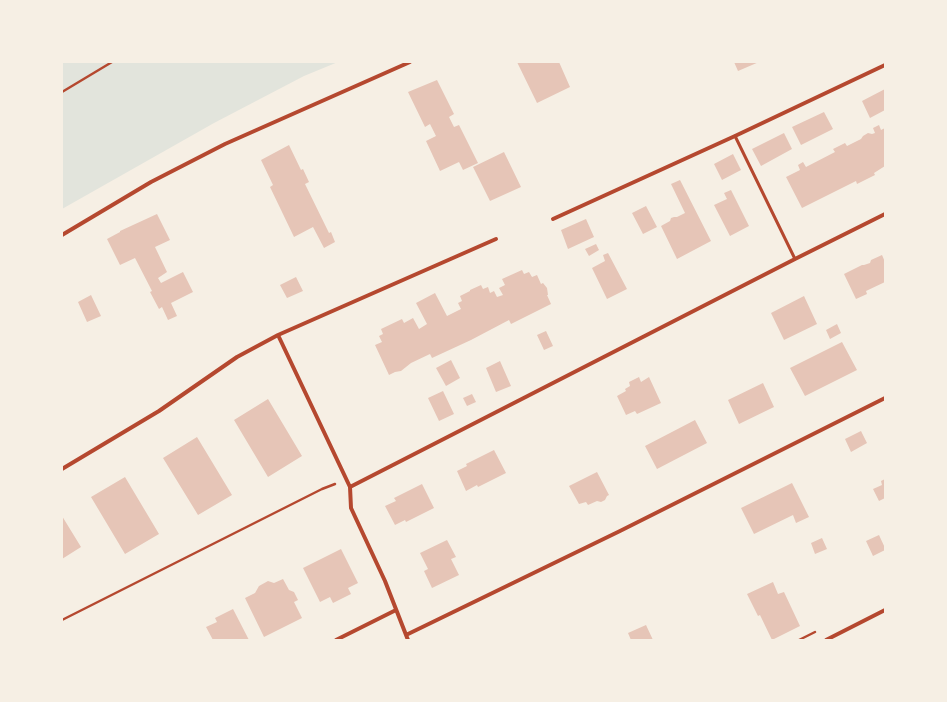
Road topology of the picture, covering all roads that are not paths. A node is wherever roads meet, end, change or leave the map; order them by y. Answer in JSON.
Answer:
{"nodes":[{"id":1,"x":410,"y":62,"type":"edge"},
{"id":2,"x":885,"y":65,"type":"edge"},
{"id":3,"x":735,"y":136,"type":"junction"},
{"id":4,"x":885,"y":214,"type":"edge"},
{"id":5,"x":553,"y":218,"type":"dead end"},
{"id":6,"x":62,"y":235,"type":"edge"},
{"id":7,"x":496,"y":239,"type":"dead end"},
{"id":8,"x":795,"y":259,"type":"junction"},
{"id":9,"x":278,"y":336,"type":"junction"},
{"id":10,"x":885,"y":398,"type":"edge"},
{"id":11,"x":62,"y":469,"type":"edge"},
{"id":12,"x":350,"y":487,"type":"junction"},
{"id":13,"x":396,"y":610,"type":"junction"},
{"id":14,"x":885,"y":610,"type":"edge"},
{"id":15,"x":406,"y":635,"type":"junction"},
{"id":16,"x":336,"y":640,"type":"edge"},
{"id":17,"x":408,"y":640,"type":"edge"},
{"id":18,"x":826,"y":640,"type":"edge"}],
"edges":[{"from":1,"to":6,"type":"street"},
{"from":2,"to":3,"type":"street"},
{"from":3,"to":5,"type":"street"},
{"from":3,"to":8,"type":"lane"},
{"from":4,"to":8,"type":"street"},
{"from":7,"to":9,"type":"street"},
{"from":8,"to":12,"type":"street"},
{"from":9,"to":11,"type":"street"},
{"from":9,"to":12,"type":"street"},
{"from":10,"to":15,"type":"street"},
{"from":12,"to":13,"type":"street"},
{"from":13,"to":15,"type":"street"},
{"from":13,"to":16,"type":"street"},
{"from":14,"to":18,"type":"street"},
{"from":15,"to":17,"type":"street"}]}
